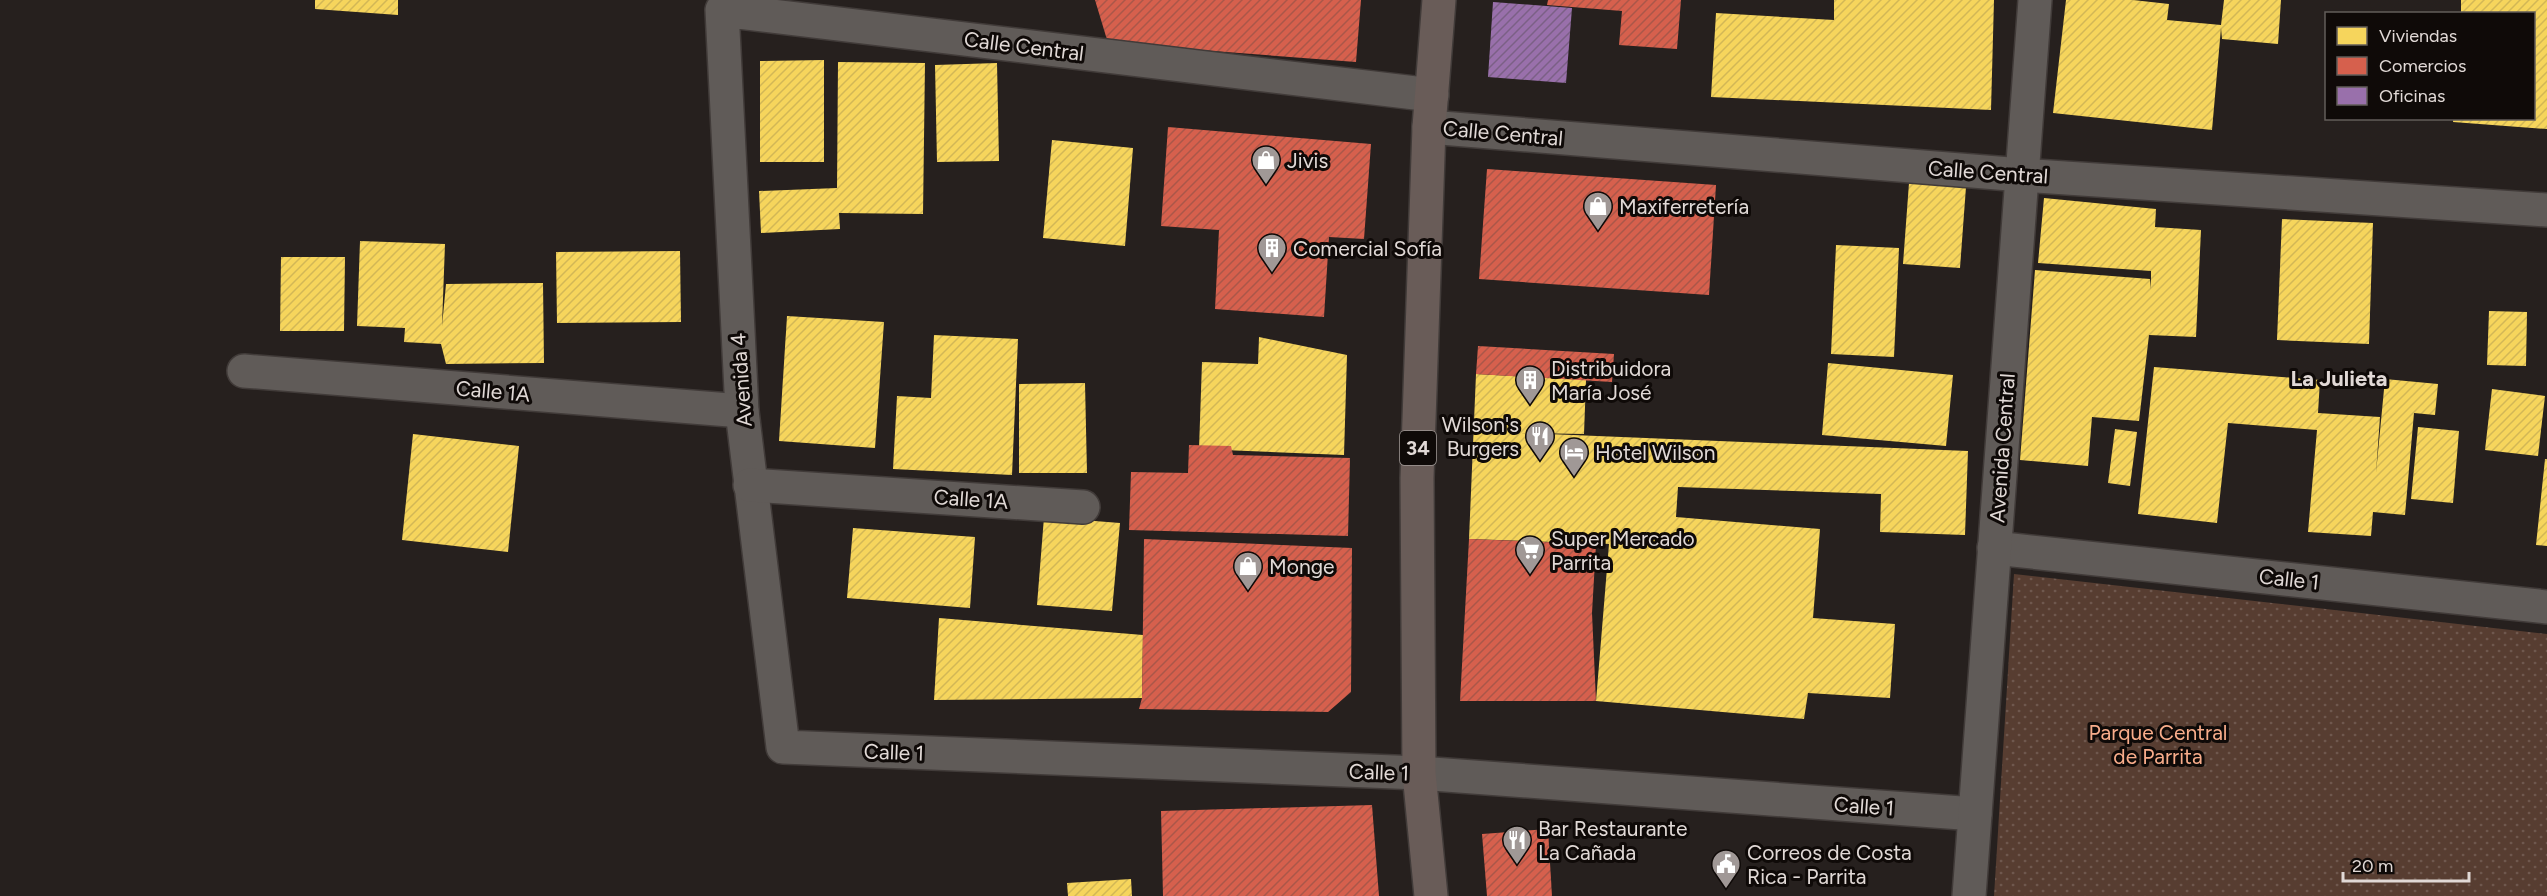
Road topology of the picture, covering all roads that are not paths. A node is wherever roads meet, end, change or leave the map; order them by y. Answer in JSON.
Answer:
{"nodes":[{"id":1,"x":1439,"y":0,"type":"edge"},
{"id":2,"x":2035,"y":0,"type":"edge"},
{"id":3,"x":722,"y":10,"type":"joint"},
{"id":4,"x":1432,"y":95,"type":"junction"},
{"id":5,"x":1429,"y":127,"type":"junction"},
{"id":6,"x":2022,"y":175,"type":"junction"},
{"id":7,"x":2547,"y":210,"type":"edge"},
{"id":8,"x":244,"y":371,"type":"dead end"},
{"id":9,"x":742,"y":411,"type":"junction"},
{"id":10,"x":750,"y":485,"type":"junction"},
{"id":11,"x":1083,"y":507,"type":"dead end"},
{"id":12,"x":1994,"y":548,"type":"junction"},
{"id":13,"x":2547,"y":607,"type":"edge"},
{"id":14,"x":783,"y":747,"type":"joint"},
{"id":15,"x":1419,"y":773,"type":"junction"},
{"id":16,"x":1975,"y":814,"type":"junction"},
{"id":17,"x":1431,"y":896,"type":"edge"},
{"id":18,"x":1969,"y":896,"type":"edge"}],
"edges":[{"from":1,"to":4,"type":"highway","number":"34"},
{"from":2,"to":6,"type":"street","name":"Avenida Central"},
{"from":3,"to":4,"type":"street","name":"Calle Central"},
{"from":3,"to":9,"type":"street","name":"Avenida 4"},
{"from":4,"to":5,"type":"highway","number":"34"},
{"from":5,"to":6,"type":"street","name":"Calle Central"},
{"from":5,"to":15,"type":"highway","number":"34"},
{"from":6,"to":7,"type":"street","name":"Calle Central"},
{"from":6,"to":12,"type":"street","name":"Avenida Central"},
{"from":8,"to":9,"type":"street","name":"Calle 1A"},
{"from":9,"to":10,"type":"street","name":"Avenida 4"},
{"from":10,"to":11,"type":"street","name":"Calle 1A"},
{"from":10,"to":14,"type":"street","name":"Avenida 4"},
{"from":12,"to":13,"type":"street","name":"Calle 1"},
{"from":12,"to":16,"type":"street","name":"Avenida Central"},
{"from":14,"to":15,"type":"street","name":"Calle 1"},
{"from":15,"to":16,"type":"street","name":"Calle 1"},
{"from":15,"to":17,"type":"highway","number":"34"},
{"from":16,"to":18,"type":"street","name":"Avenida Central"}]}
